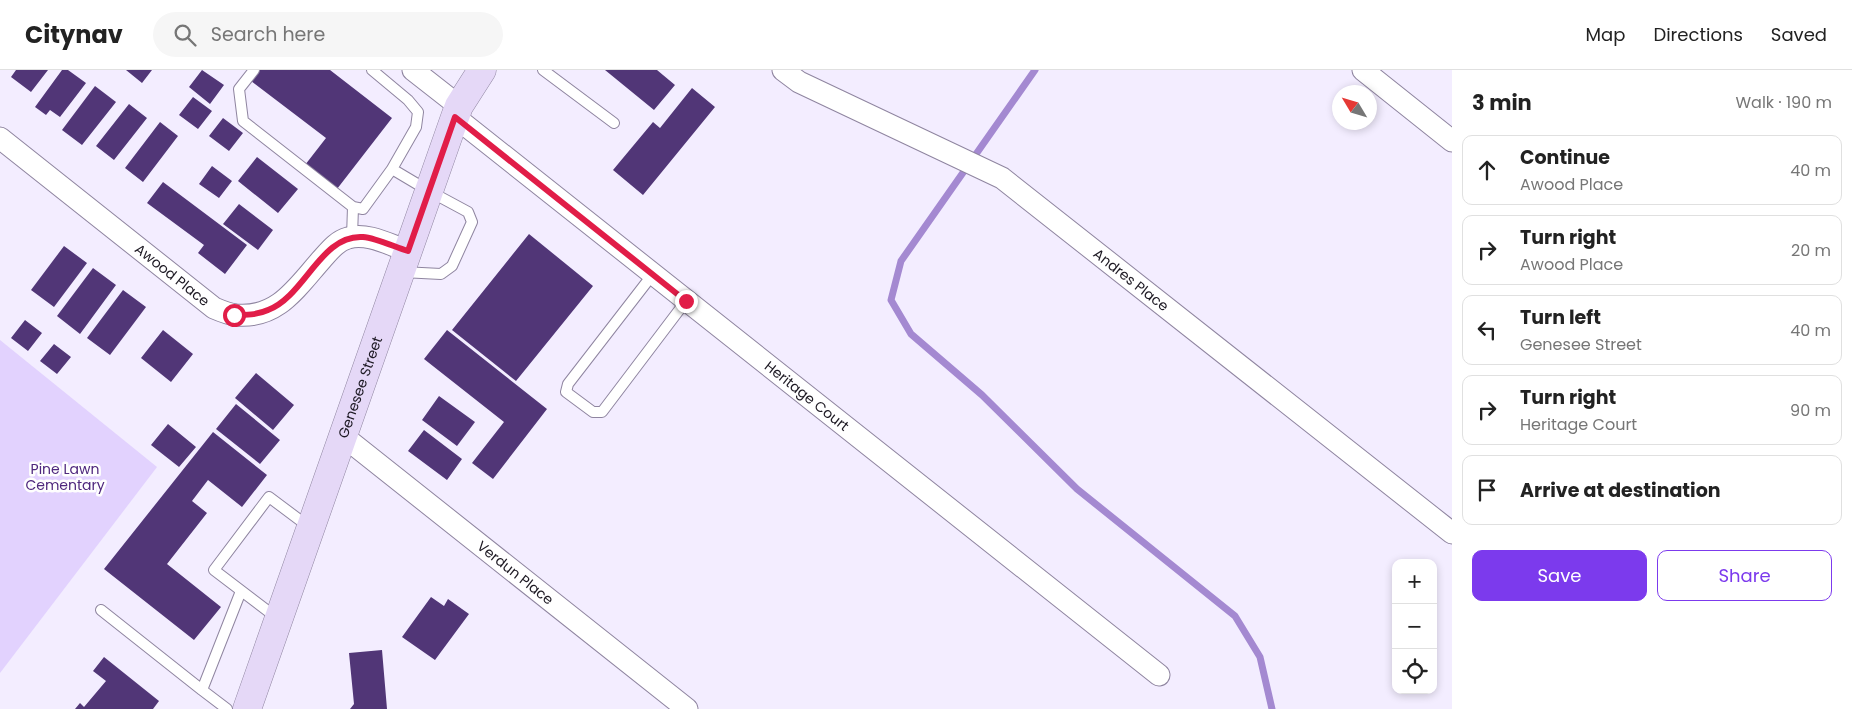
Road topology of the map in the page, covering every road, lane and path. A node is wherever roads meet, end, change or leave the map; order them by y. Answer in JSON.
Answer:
{"nodes":[{"id":1,"x":254,"y":70,"type":"edge"},
{"id":2,"x":372,"y":70,"type":"edge"},
{"id":3,"x":413,"y":70,"type":"edge"},
{"id":4,"x":482,"y":70,"type":"edge"},
{"id":5,"x":783,"y":70,"type":"edge"},
{"id":6,"x":1363,"y":70,"type":"edge"},
{"id":7,"x":549,"y":72,"type":"edge"},
{"id":8,"x":457,"y":112,"type":"junction"},
{"id":9,"x":614,"y":123,"type":"dead end"},
{"id":10,"x":0,"y":138,"type":"edge"},
{"id":11,"x":1452,"y":141,"type":"edge"},
{"id":12,"x":392,"y":168,"type":"junction"},
{"id":13,"x":429,"y":191,"type":"junction"},
{"id":14,"x":353,"y":206,"type":"junction"},
{"id":15,"x":352,"y":238,"type":"junction"},
{"id":16,"x":404,"y":262,"type":"junction"},
{"id":17,"x":653,"y":274,"type":"junction"},
{"id":18,"x":686,"y":301,"type":"junction"},
{"id":19,"x":343,"y":436,"type":"junction"},
{"id":20,"x":310,"y":528,"type":"junction"},
{"id":21,"x":1452,"y":532,"type":"edge"},
{"id":22,"x":241,"y":591,"type":"junction"},
{"id":23,"x":101,"y":610,"type":"dead end"},
{"id":24,"x":278,"y":619,"type":"junction"},
{"id":25,"x":1159,"y":675,"type":"dead end"},
{"id":26,"x":202,"y":690,"type":"junction"},
{"id":27,"x":243,"y":708,"type":"edge"},
{"id":28,"x":687,"y":709,"type":"edge"}],
"edges":[{"from":1,"to":14,"type":"lane"},
{"from":2,"to":12,"type":"lane"},
{"from":3,"to":8,"type":"street","name":"Heritage Court"},
{"from":4,"to":8,"type":"main road","name":"Genesee Street"},
{"from":5,"to":21,"type":"street","name":"Andres Place"},
{"from":6,"to":11,"type":"street"},
{"from":7,"to":9,"type":"lane"},
{"from":8,"to":13,"type":"main road","name":"Genesee Street"},
{"from":8,"to":17,"type":"street","name":"Heritage Court"},
{"from":10,"to":15,"type":"street","name":"Awood Place"},
{"from":12,"to":13,"type":"lane"},
{"from":12,"to":14,"type":"lane"},
{"from":13,"to":16,"type":"main road","name":"Genesee Street"},
{"from":13,"to":16,"type":"lane"},
{"from":14,"to":15,"type":"lane"},
{"from":15,"to":16,"type":"street"},
{"from":16,"to":19,"type":"main road","name":"Genesee Street"},
{"from":17,"to":18,"type":"street","name":"Heritage Court"},
{"from":17,"to":18,"type":"lane"},
{"from":18,"to":25,"type":"street","name":"Heritage Court"},
{"from":19,"to":20,"type":"main road","name":"Genesee Street"},
{"from":19,"to":28,"type":"street","name":"Verdun Place"},
{"from":20,"to":22,"type":"lane"},
{"from":20,"to":24,"type":"main road","name":"Genesee Street"},
{"from":22,"to":24,"type":"lane"},
{"from":22,"to":26,"type":"lane"},
{"from":23,"to":26,"type":"lane"},
{"from":24,"to":27,"type":"main road","name":"Genesee Street"},
{"from":26,"to":27,"type":"lane"}]}
